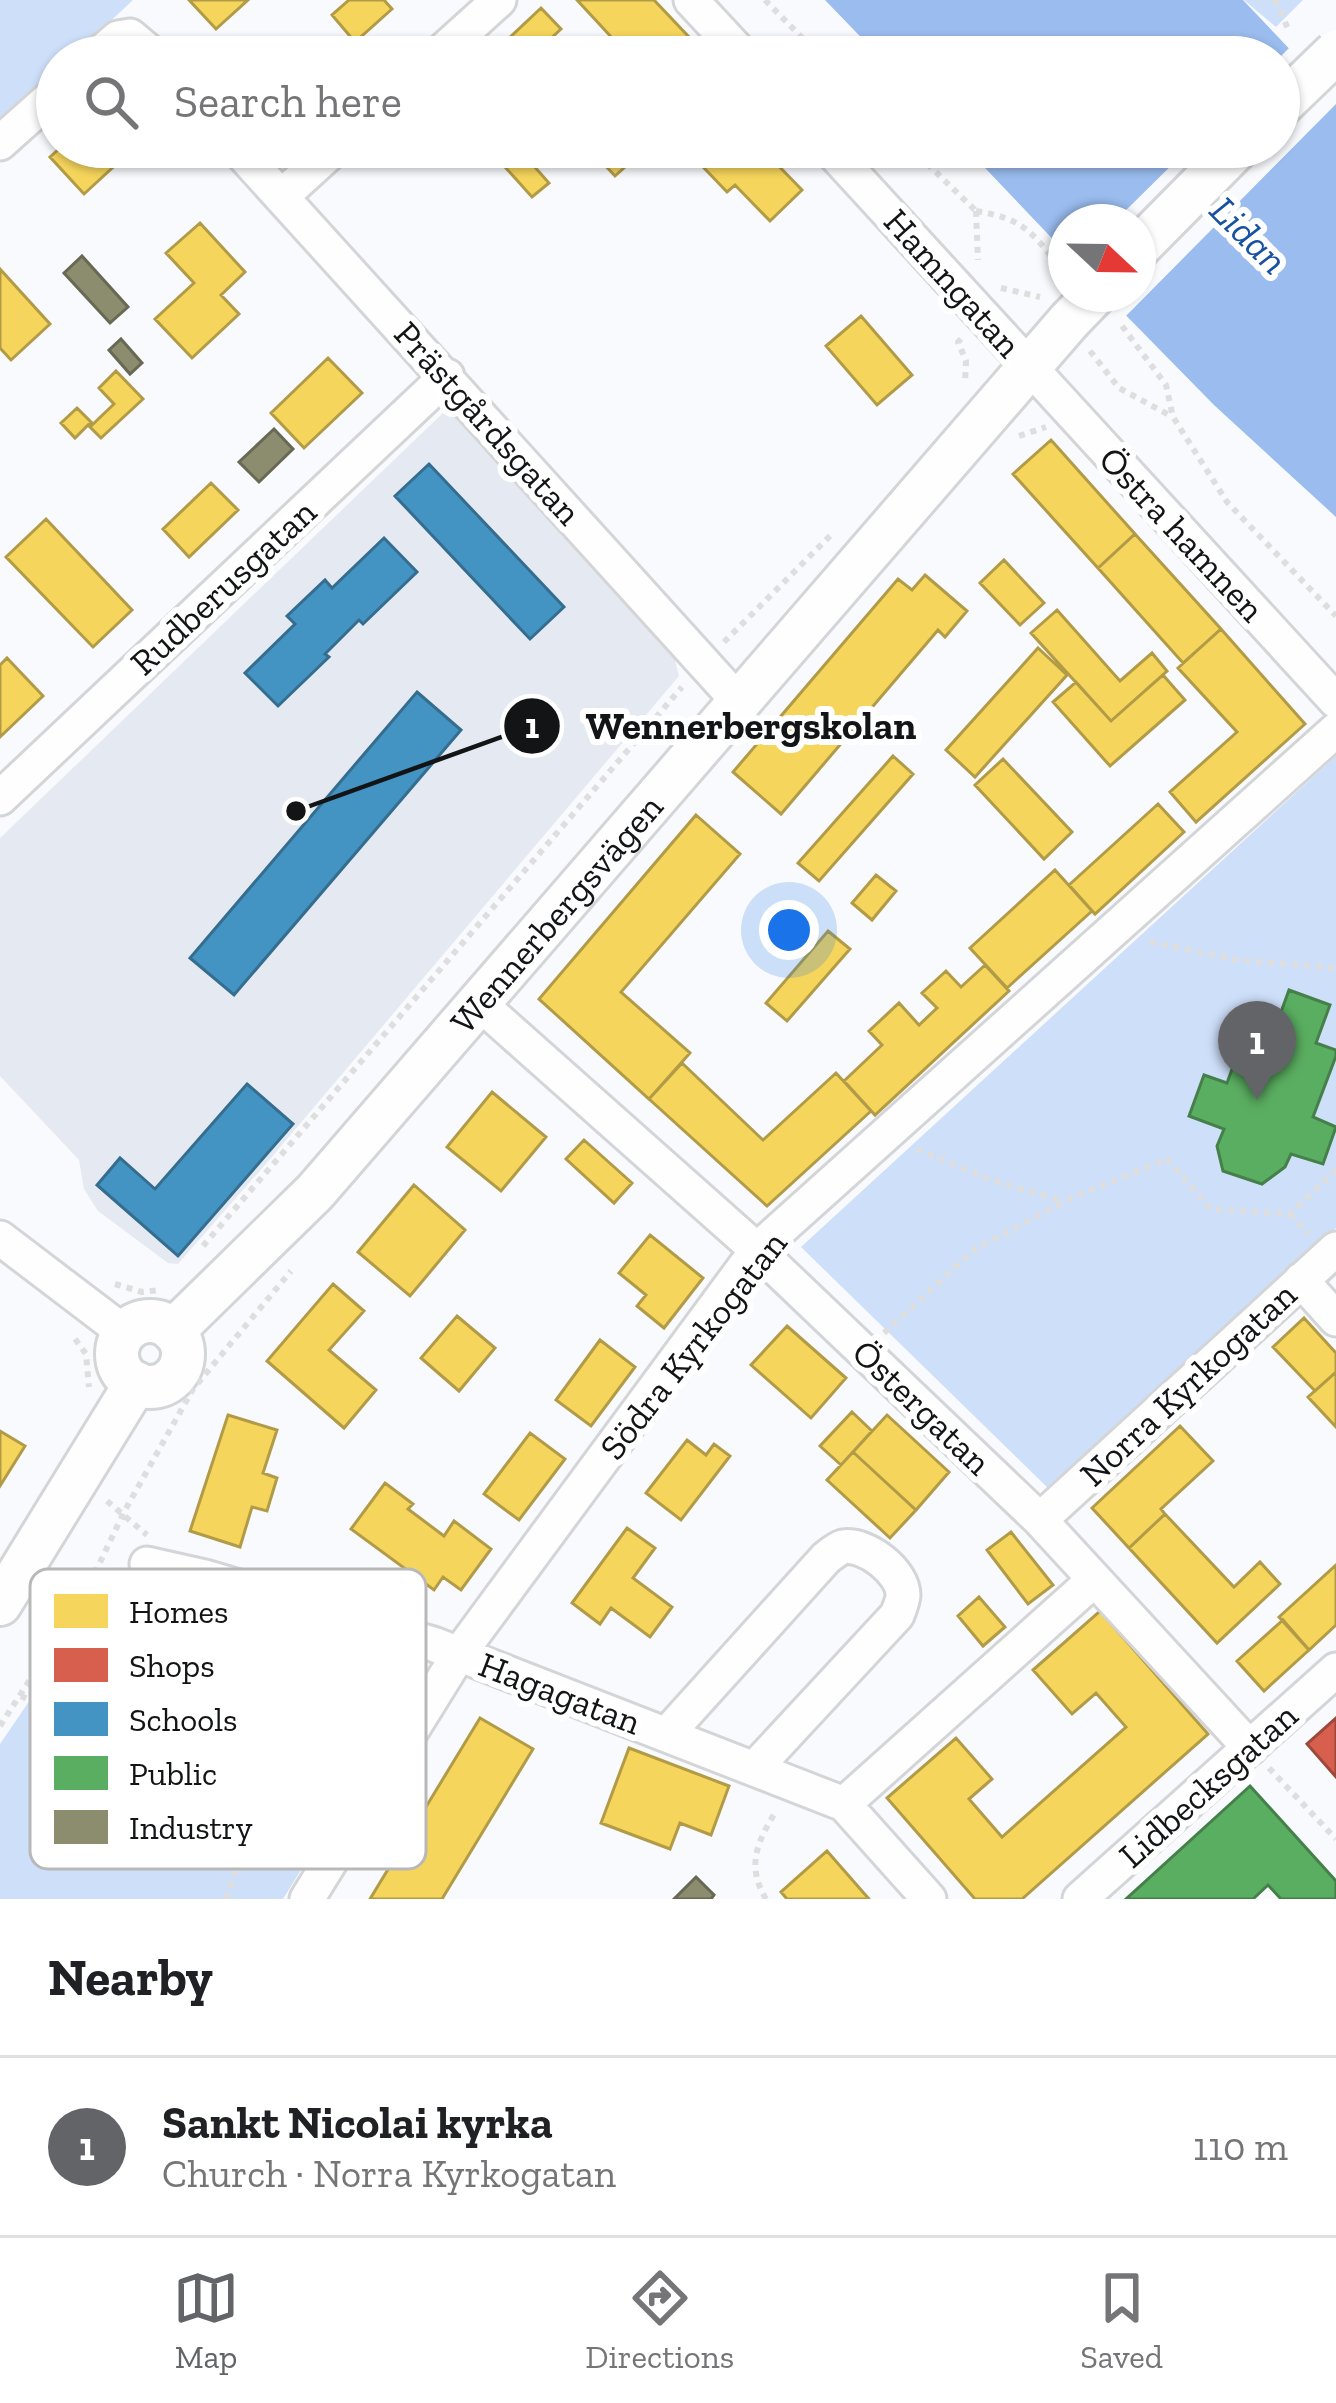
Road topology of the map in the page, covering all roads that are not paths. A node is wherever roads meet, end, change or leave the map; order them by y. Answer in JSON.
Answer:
{"nodes":[{"id":1,"x":499,"y":0,"type":"edge"},
{"id":2,"x":692,"y":0,"type":"edge"},
{"id":3,"x":459,"y":36,"type":"edge"},
{"id":4,"x":725,"y":36,"type":"edge"},
{"id":5,"x":1336,"y":52,"type":"edge"},
{"id":6,"x":1300,"y":87,"type":"edge"},
{"id":7,"x":36,"y":111,"type":"edge"},
{"id":8,"x":0,"y":143,"type":"edge"},
{"id":9,"x":255,"y":168,"type":"edge"},
{"id":10,"x":313,"y":168,"type":"edge"},
{"id":11,"x":847,"y":168,"type":"edge"},
{"id":12,"x":1217,"y":168,"type":"edge"},
{"id":13,"x":281,"y":197,"type":"junction"},
{"id":14,"x":1156,"y":230,"type":"edge"},
{"id":15,"x":1083,"y":317,"type":"edge"},
{"id":16,"x":1029,"y":367,"type":"junction"},
{"id":17,"x":447,"y":376,"type":"junction"},
{"id":18,"x":737,"y":700,"type":"junction"},
{"id":19,"x":1336,"y":701,"type":"edge"},
{"id":20,"x":1336,"y":730,"type":"edge"},
{"id":21,"x":0,"y":798,"type":"edge"},
{"id":22,"x":480,"y":1004,"type":"junction"},
{"id":23,"x":0,"y":1238,"type":"edge"},
{"id":24,"x":1336,"y":1249,"type":"edge"},
{"id":25,"x":757,"y":1250,"type":"junction"},
{"id":26,"x":1301,"y":1280,"type":"junction"},
{"id":27,"x":1336,"y":1318,"type":"edge"},
{"id":28,"x":173,"y":1331,"type":"junction"},
{"id":29,"x":125,"y":1333,"type":"junction"},
{"id":30,"x":136,"y":1383,"type":"junction"},
{"id":31,"x":1040,"y":1520,"type":"junction"},
{"id":32,"x":147,"y":1564,"type":"dead end"},
{"id":33,"x":171,"y":1569,"type":"edge"},
{"id":34,"x":1094,"y":1580,"type":"junction"},
{"id":35,"x":0,"y":1604,"type":"edge"},
{"id":36,"x":426,"y":1643,"type":"edge"},
{"id":37,"x":446,"y":1649,"type":"junction"},
{"id":38,"x":1336,"y":1670,"type":"edge"},
{"id":39,"x":426,"y":1685,"type":"edge"},
{"id":40,"x":667,"y":1733,"type":"junction"},
{"id":41,"x":1250,"y":1748,"type":"junction"},
{"id":42,"x":755,"y":1768,"type":"junction"},
{"id":43,"x":844,"y":1804,"type":"junction"},
{"id":44,"x":324,"y":1869,"type":"edge"},
{"id":45,"x":307,"y":1899,"type":"edge"},
{"id":46,"x":929,"y":1899,"type":"edge"},
{"id":47,"x":1080,"y":1899,"type":"edge"}],
"edges":[{"from":1,"to":3,"type":"street"},
{"from":2,"to":4,"type":"street"},
{"from":5,"to":6,"type":"main road","bridge":true},
{"from":7,"to":8,"type":"street"},
{"from":9,"to":13,"type":"street","name":"Prästgårdsgatan"},
{"from":10,"to":13,"type":"street"},
{"from":11,"to":16,"type":"street","name":"Hamngatan"},
{"from":12,"to":14,"type":"main road"},
{"from":13,"to":17,"type":"street","name":"Prästgårdsgatan"},
{"from":15,"to":16,"type":"main road","name":"Wennerbergsvägen"},
{"from":16,"to":18,"type":"main road","name":"Wennerbergsvägen"},
{"from":16,"to":19,"type":"street","name":"Östra hamnen"},
{"from":17,"to":18,"type":"street","name":"Prästgårdsgatan"},
{"from":17,"to":21,"type":"street","name":"Rudberusgatan"},
{"from":18,"to":22,"type":"main road","name":"Wennerbergsvägen"},
{"from":20,"to":25,"type":"street","name":"Södra Kyrkogatan"},
{"from":22,"to":25,"type":"street","name":"Östergatan"},
{"from":22,"to":28,"type":"main road","name":"Wennerbergsvägen"},
{"from":23,"to":29,"type":"street"},
{"from":24,"to":26,"type":"street","name":"Norra Kyrkogatan"},
{"from":25,"to":31,"type":"street","name":"Östergatan"},
{"from":25,"to":37,"type":"street","name":"Södra Kyrkogatan"},
{"from":26,"to":27,"type":"street"},
{"from":26,"to":31,"type":"street","name":"Norra Kyrkogatan"},
{"from":28,"to":29,"type":"main road"},
{"from":28,"to":30,"type":"main road"},
{"from":29,"to":30,"type":"main road"},
{"from":30,"to":35,"type":"main road"},
{"from":31,"to":34,"type":"street","name":"Östergatan"},
{"from":32,"to":33,"type":"street","name":"Hagagatan"},
{"from":34,"to":41,"type":"street","name":"Östergatan"},
{"from":34,"to":43,"type":"street"},
{"from":36,"to":37,"type":"street","name":"Hagagatan"},
{"from":37,"to":39,"type":"street","name":"Södra Kyrkogatan"},
{"from":37,"to":40,"type":"street","name":"Hagagatan"},
{"from":38,"to":41,"type":"street","name":"Lidbecksgatan"},
{"from":40,"to":42,"type":"street","name":"Hagagatan"},
{"from":40,"to":42,"type":"street"},
{"from":41,"to":47,"type":"street","name":"Lidbecksgatan"},
{"from":42,"to":43,"type":"street","name":"Hagagatan"},
{"from":43,"to":46,"type":"street","name":"Hagagatan"},
{"from":44,"to":45,"type":"street","name":"Södra Kyrkogatan"}]}
